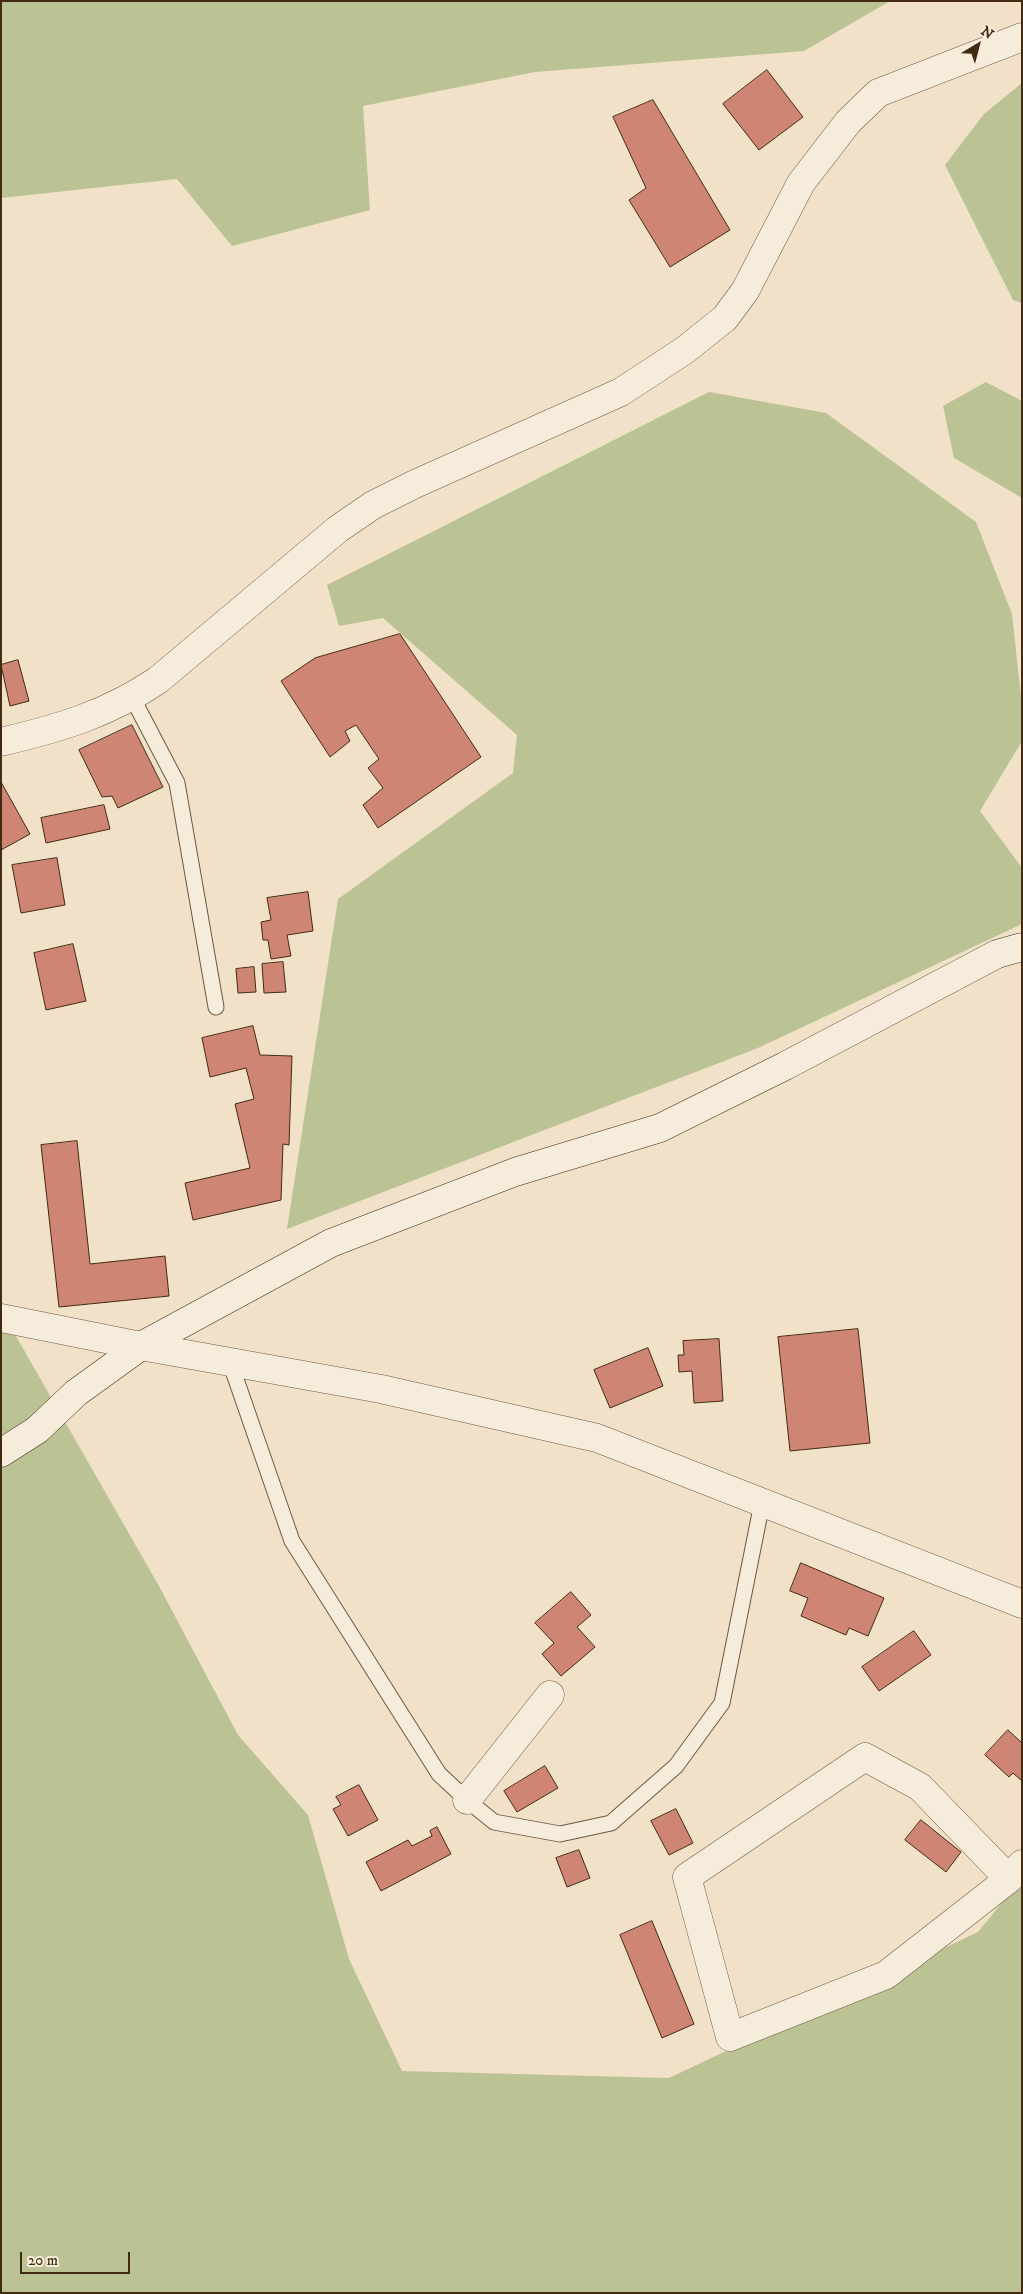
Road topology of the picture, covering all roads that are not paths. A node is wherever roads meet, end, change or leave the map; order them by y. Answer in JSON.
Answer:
{"nodes":[{"id":1,"x":1022,"y":37,"type":"edge"},
{"id":2,"x":132,"y":697,"type":"junction"},
{"id":3,"x":1,"y":742,"type":"edge"},
{"id":4,"x":1022,"y":947,"type":"edge"},
{"id":5,"x":216,"y":1007,"type":"dead end"},
{"id":6,"x":1,"y":1318,"type":"edge"},
{"id":7,"x":141,"y":1346,"type":"junction"},
{"id":8,"x":230,"y":1362,"type":"junction"},
{"id":9,"x":1,"y":1453,"type":"edge"},
{"id":10,"x":762,"y":1503,"type":"junction"},
{"id":11,"x":1022,"y":1604,"type":"edge"},
{"id":12,"x":550,"y":1695,"type":"dead end"},
{"id":13,"x":467,"y":1800,"type":"junction"},
{"id":14,"x":1016,"y":1871,"type":"edge"}],
"edges":[{"from":1,"to":2,"type":"street"},
{"from":2,"to":3,"type":"street"},
{"from":2,"to":5,"type":"lane"},
{"from":4,"to":7,"type":"street"},
{"from":6,"to":7,"type":"street"},
{"from":7,"to":8,"type":"street"},
{"from":7,"to":9,"type":"street"},
{"from":8,"to":10,"type":"street"},
{"from":8,"to":13,"type":"lane"},
{"from":10,"to":11,"type":"street"},
{"from":10,"to":13,"type":"lane"},
{"from":12,"to":13,"type":"street"},
{"from":14,"to":14,"type":"street"}]}
